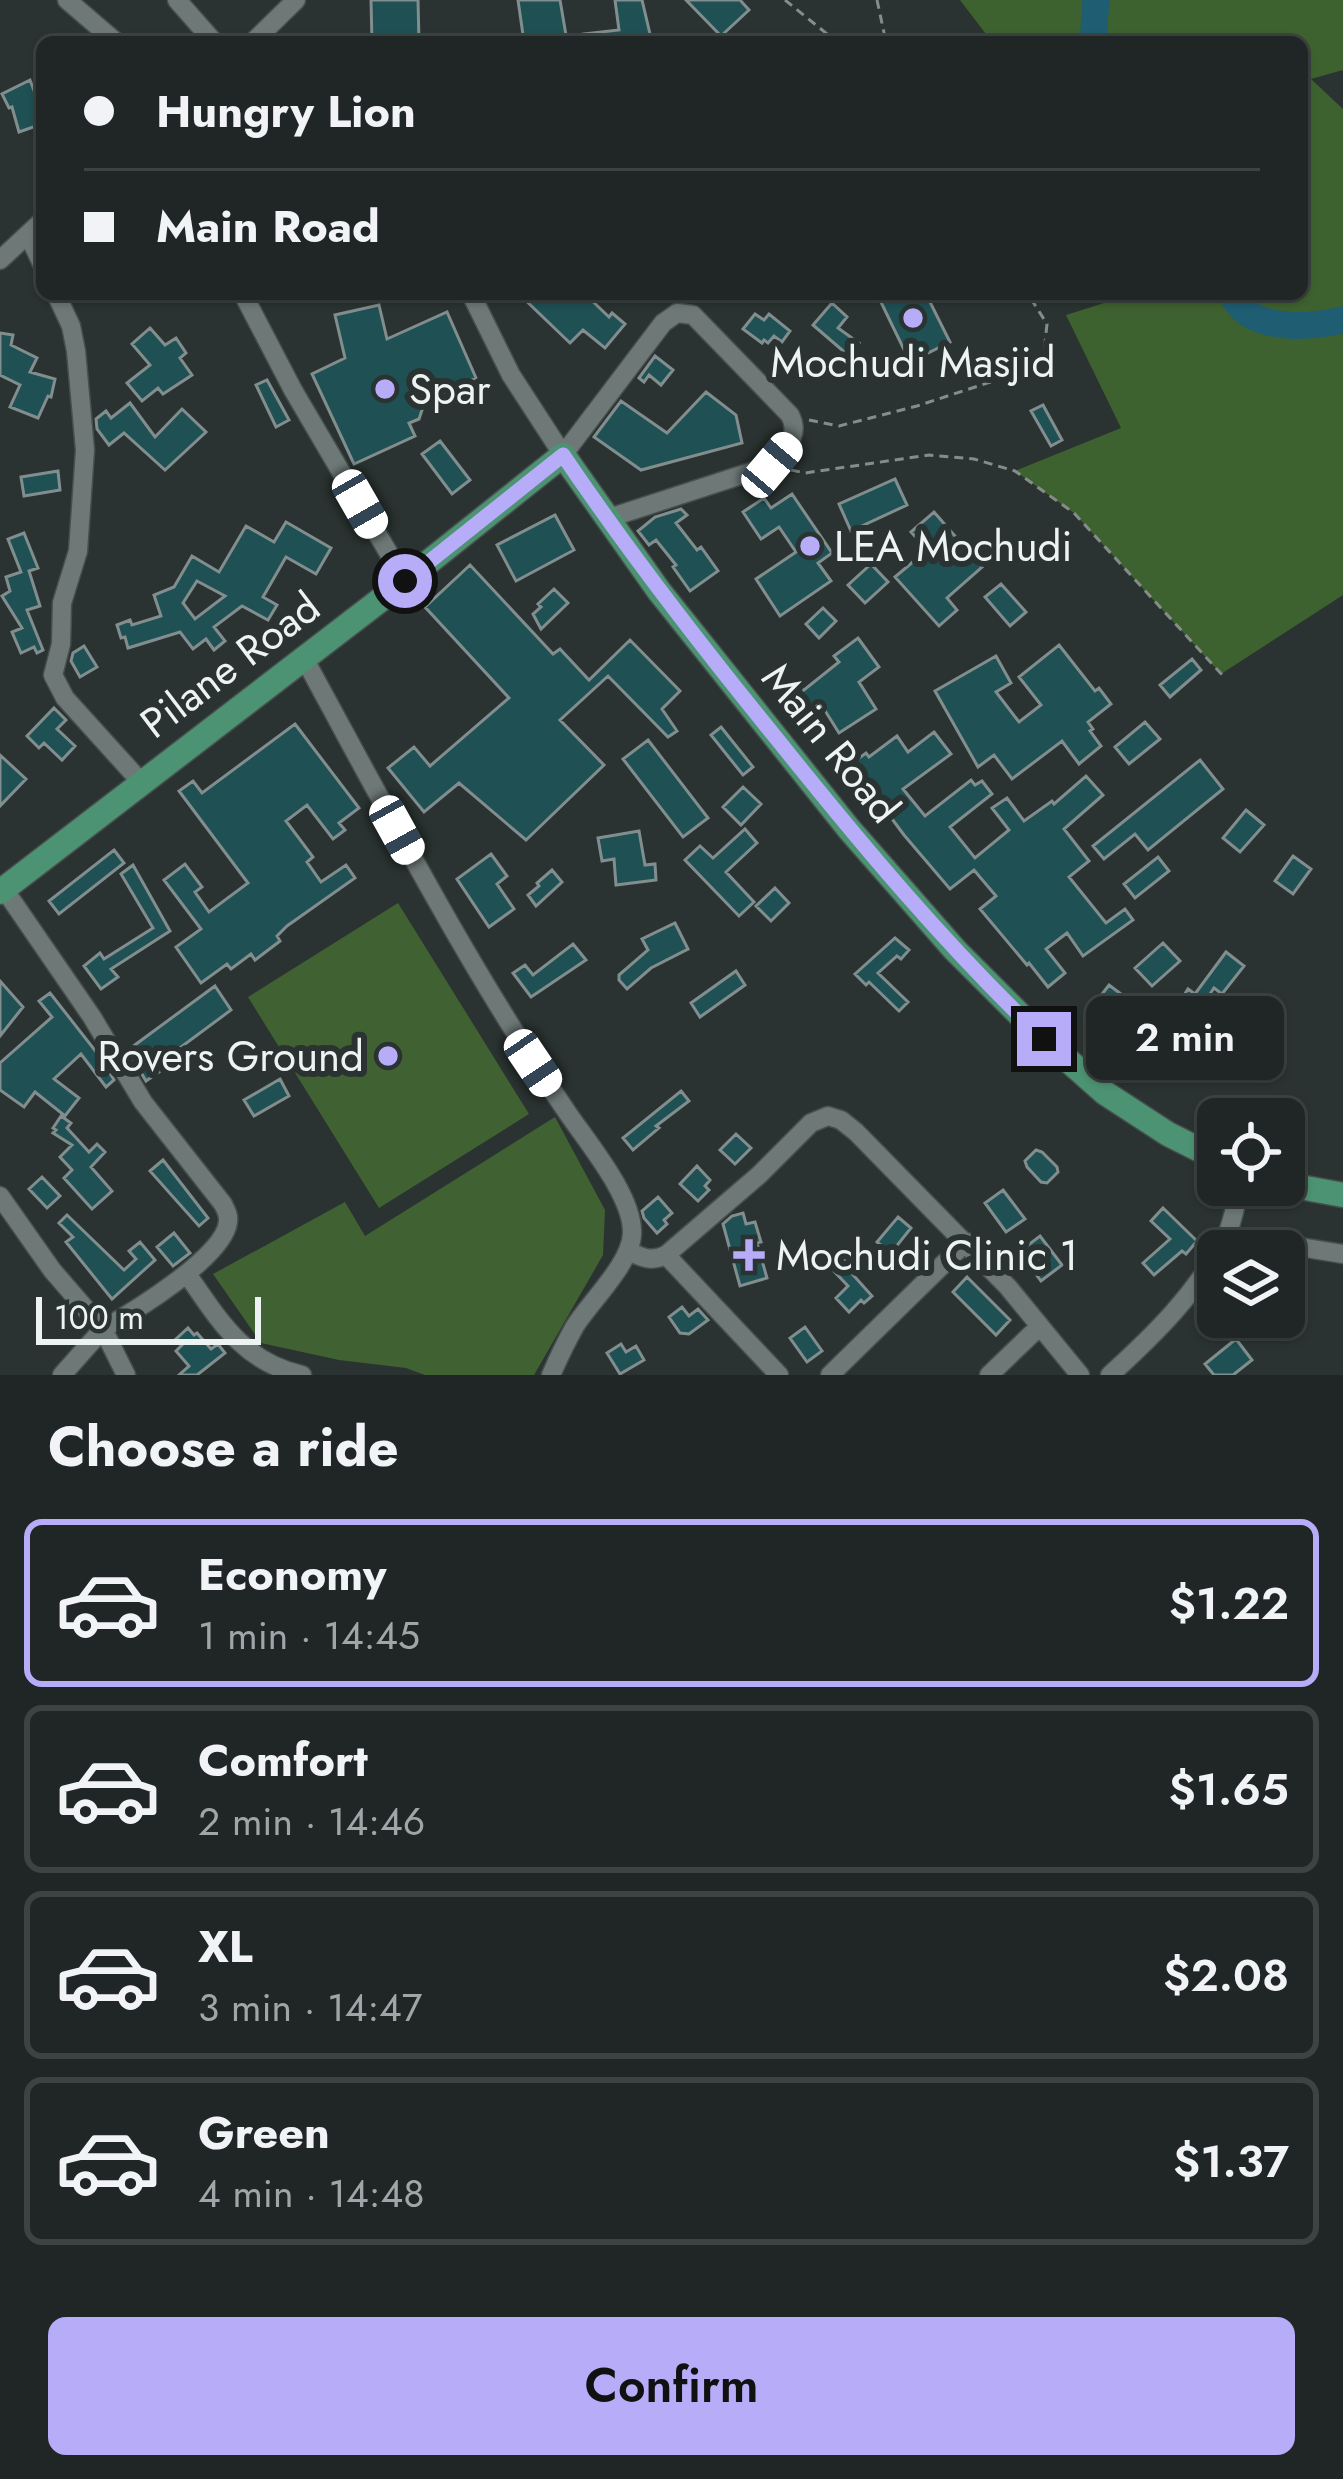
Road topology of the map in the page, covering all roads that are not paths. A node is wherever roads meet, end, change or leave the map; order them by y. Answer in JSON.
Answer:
{"nodes":[{"id":1,"x":67,"y":0,"type":"edge"},
{"id":2,"x":177,"y":0,"type":"edge"},
{"id":3,"x":296,"y":0,"type":"edge"},
{"id":4,"x":109,"y":36,"type":"edge"},
{"id":5,"x":209,"y":36,"type":"edge"},
{"id":6,"x":259,"y":36,"type":"edge"},
{"id":7,"x":35,"y":228,"type":"edge"},
{"id":8,"x":0,"y":260,"type":"edge"},
{"id":9,"x":59,"y":300,"type":"edge"},
{"id":10,"x":246,"y":300,"type":"edge"},
{"id":11,"x":474,"y":300,"type":"edge"},
{"id":12,"x":563,"y":455,"type":"junction"},
{"id":13,"x":606,"y":519,"type":"junction"},
{"id":14,"x":405,"y":581,"type":"junction"},
{"id":15,"x":304,"y":658,"type":"junction"},
{"id":16,"x":141,"y":782,"type":"junction"},
{"id":17,"x":2,"y":891,"type":"edge"},
{"id":18,"x":1197,"y":1148,"type":"edge"},
{"id":19,"x":1305,"y":1188,"type":"edge"},
{"id":20,"x":1343,"y":1195,"type":"edge"},
{"id":21,"x":0,"y":1196,"type":"edge"},
{"id":22,"x":966,"y":1242,"type":"junction"},
{"id":23,"x":1305,"y":1248,"type":"edge"},
{"id":24,"x":628,"y":1251,"type":"junction"},
{"id":25,"x":1343,"y":1254,"type":"edge"},
{"id":26,"x":666,"y":1255,"type":"junction"},
{"id":27,"x":187,"y":1274,"type":"junction"},
{"id":28,"x":1197,"y":1283,"type":"edge"},
{"id":29,"x":1039,"y":1327,"type":"junction"},
{"id":30,"x":103,"y":1329,"type":"junction"},
{"id":31,"x":62,"y":1375,"type":"edge"},
{"id":32,"x":125,"y":1375,"type":"edge"},
{"id":33,"x":302,"y":1375,"type":"edge"},
{"id":34,"x":551,"y":1375,"type":"edge"},
{"id":35,"x":779,"y":1375,"type":"edge"},
{"id":36,"x":830,"y":1375,"type":"edge"},
{"id":37,"x":989,"y":1375,"type":"edge"},
{"id":38,"x":1080,"y":1375,"type":"edge"},
{"id":39,"x":1110,"y":1375,"type":"edge"}],
"edges":[{"from":1,"to":4,"type":"street"},
{"from":2,"to":5,"type":"street"},
{"from":3,"to":6,"type":"street"},
{"from":7,"to":8,"type":"street"},
{"from":9,"to":16,"type":"street"},
{"from":10,"to":14,"type":"street"},
{"from":11,"to":12,"type":"street","name":"Main Road"},
{"from":12,"to":13,"type":"main road","name":"Main Road"},
{"from":12,"to":13,"type":"street"},
{"from":12,"to":14,"type":"main road","name":"Pilane Road"},
{"from":13,"to":18,"type":"main road","name":"Main Road"},
{"from":14,"to":15,"type":"main road","name":"Pilane Road"},
{"from":15,"to":16,"type":"main road","name":"Pilane Road"},
{"from":15,"to":24,"type":"street"},
{"from":16,"to":17,"type":"main road","name":"Pilane Road"},
{"from":17,"to":27,"type":"street"},
{"from":19,"to":20,"type":"main road"},
{"from":21,"to":30,"type":"street"},
{"from":22,"to":26,"type":"street"},
{"from":22,"to":29,"type":"street"},
{"from":22,"to":36,"type":"street"},
{"from":23,"to":25,"type":"street"},
{"from":24,"to":26,"type":"street"},
{"from":24,"to":34,"type":"street"},
{"from":26,"to":35,"type":"street"},
{"from":27,"to":30,"type":"street"},
{"from":27,"to":33,"type":"street"},
{"from":28,"to":39,"type":"street"},
{"from":29,"to":37,"type":"street"},
{"from":29,"to":38,"type":"street"},
{"from":30,"to":31,"type":"street"},
{"from":30,"to":32,"type":"street"}]}
